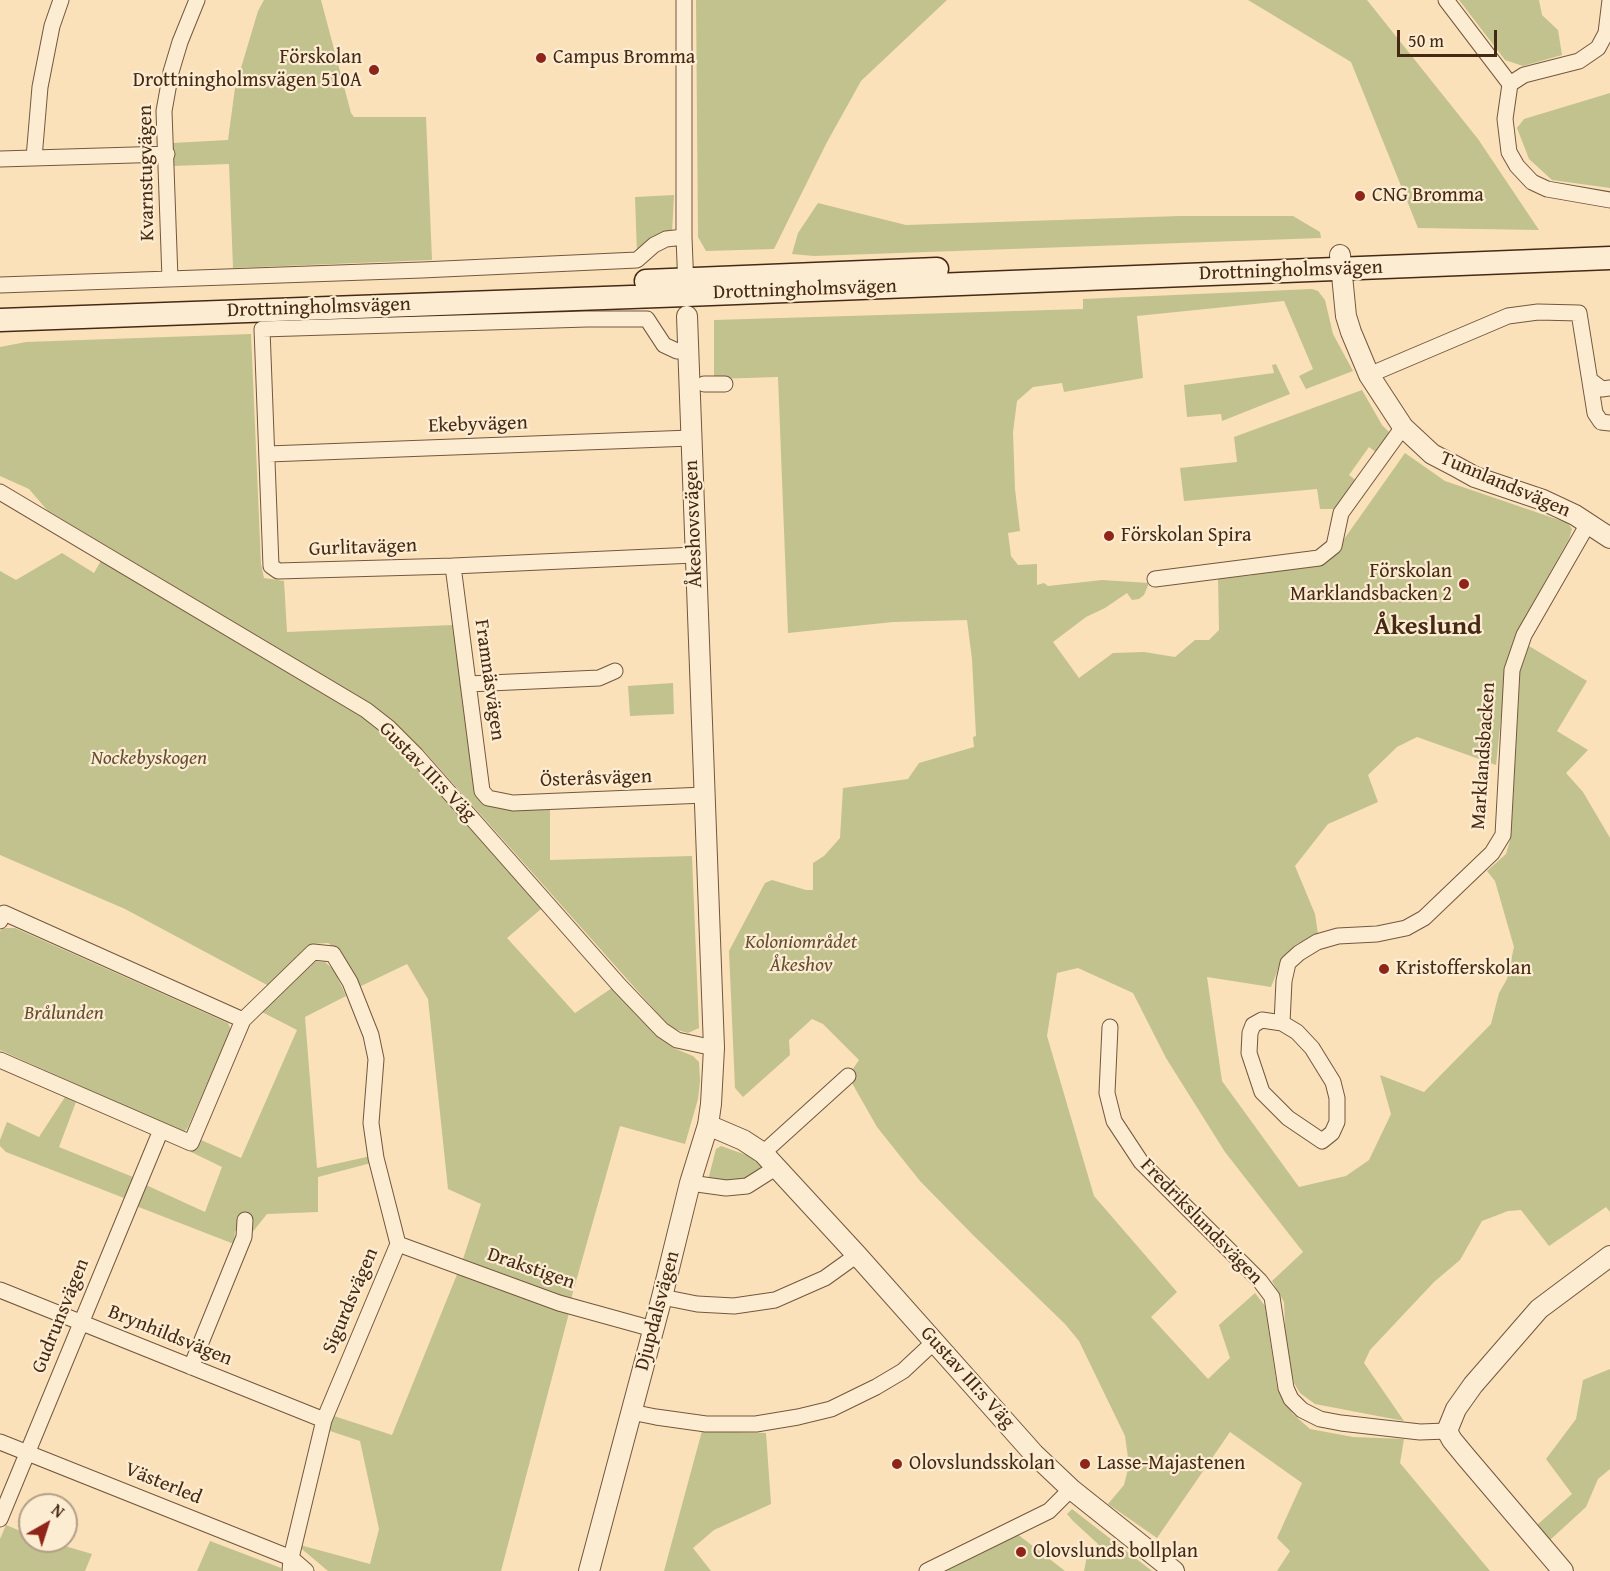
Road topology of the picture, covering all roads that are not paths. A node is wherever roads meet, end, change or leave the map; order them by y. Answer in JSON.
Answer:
{"nodes":[{"id":1,"x":61,"y":0,"type":"edge"},
{"id":2,"x":197,"y":0,"type":"edge"},
{"id":3,"x":684,"y":0,"type":"edge"},
{"id":4,"x":1446,"y":0,"type":"edge"},
{"id":5,"x":1610,"y":0,"type":"edge"},
{"id":6,"x":1510,"y":84,"type":"junction"},
{"id":7,"x":167,"y":154,"type":"junction"},
{"id":8,"x":34,"y":158,"type":"junction"},
{"id":9,"x":0,"y":159,"type":"edge"},
{"id":10,"x":1610,"y":200,"type":"edge"},
{"id":11,"x":684,"y":237,"type":"junction"},
{"id":12,"x":1610,"y":244,"type":"edge"},
{"id":13,"x":1610,"y":258,"type":"edge"},
{"id":14,"x":1341,"y":262,"type":"junction"},
{"id":15,"x":170,"y":279,"type":"junction"},
{"id":16,"x":0,"y":285,"type":"edge"},
{"id":17,"x":686,"y":297,"type":"junction"},
{"id":18,"x":0,"y":306,"type":"edge"},
{"id":19,"x":0,"y":320,"type":"edge"},
{"id":20,"x":262,"y":329,"type":"joint"},
{"id":21,"x":688,"y":351,"type":"junction"},
{"id":22,"x":1370,"y":375,"type":"junction"},
{"id":23,"x":1590,"y":380,"type":"junction"},
{"id":24,"x":704,"y":384,"type":"dead end"},
{"id":25,"x":725,"y":384,"type":"dead end"},
{"id":26,"x":1610,"y":388,"type":"edge"},
{"id":27,"x":1610,"y":423,"type":"edge"},
{"id":28,"x":1403,"y":427,"type":"junction"},
{"id":29,"x":691,"y":438,"type":"junction"},
{"id":30,"x":268,"y":454,"type":"junction"},
{"id":31,"x":0,"y":492,"type":"edge"},
{"id":32,"x":1588,"y":522,"type":"junction"},
{"id":33,"x":1610,"y":538,"type":"edge"},
{"id":34,"x":694,"y":555,"type":"junction"},
{"id":35,"x":453,"y":566,"type":"junction"},
{"id":36,"x":1155,"y":579,"type":"dead end"},
{"id":37,"x":615,"y":671,"type":"dead end"},
{"id":38,"x":468,"y":684,"type":"junction"},
{"id":39,"x":705,"y":795,"type":"junction"},
{"id":40,"x":488,"y":798,"type":"joint"},
{"id":41,"x":1,"y":915,"type":"edge"},
{"id":42,"x":243,"y":1020,"type":"junction"},
{"id":43,"x":1282,"y":1023,"type":"junction"},
{"id":44,"x":1110,"y":1027,"type":"dead end"},
{"id":45,"x":714,"y":1048,"type":"junction"},
{"id":46,"x":0,"y":1060,"type":"edge"},
{"id":47,"x":848,"y":1076,"type":"dead end"},
{"id":48,"x":708,"y":1125,"type":"junction"},
{"id":49,"x":161,"y":1130,"type":"junction"},
{"id":50,"x":763,"y":1153,"type":"junction"},
{"id":51,"x":777,"y":1167,"type":"junction"},
{"id":52,"x":690,"y":1182,"type":"junction"},
{"id":53,"x":245,"y":1220,"type":"dead end"},
{"id":54,"x":398,"y":1244,"type":"junction"},
{"id":55,"x":857,"y":1255,"type":"junction"},
{"id":56,"x":1610,"y":1256,"type":"edge"},
{"id":57,"x":0,"y":1290,"type":"edge"},
{"id":58,"x":662,"y":1297,"type":"junction"},
{"id":59,"x":81,"y":1323,"type":"junction"},
{"id":60,"x":653,"y":1329,"type":"junction"},
{"id":61,"x":934,"y":1342,"type":"junction"},
{"id":62,"x":191,"y":1367,"type":"junction"},
{"id":63,"x":631,"y":1412,"type":"junction"},
{"id":64,"x":324,"y":1420,"type":"junction"},
{"id":65,"x":1447,"y":1431,"type":"junction"},
{"id":66,"x":0,"y":1442,"type":"edge"},
{"id":67,"x":27,"y":1452,"type":"junction"},
{"id":68,"x":1071,"y":1489,"type":"junction"},
{"id":69,"x":0,"y":1519,"type":"edge"},
{"id":70,"x":291,"y":1565,"type":"edge"},
{"id":71,"x":306,"y":1571,"type":"edge"},
{"id":72,"x":589,"y":1571,"type":"edge"},
{"id":73,"x":927,"y":1571,"type":"edge"},
{"id":74,"x":1174,"y":1571,"type":"edge"},
{"id":75,"x":1563,"y":1571,"type":"edge"}],
"edges":[{"from":1,"to":8,"type":"street"},
{"from":2,"to":7,"type":"street","name":"Kvarnstugvägen"},
{"from":3,"to":11,"type":"street","name":"Åkeshovsvägen"},
{"from":4,"to":6,"type":"street"},
{"from":5,"to":6,"type":"street"},
{"from":6,"to":10,"type":"street"},
{"from":7,"to":8,"type":"street"},
{"from":7,"to":15,"type":"street","name":"Kvarnstugvägen"},
{"from":8,"to":9,"type":"street"},
{"from":11,"to":15,"type":"street","name":"Drottningholmsvägen"},
{"from":11,"to":17,"type":"street","name":"Åkeshovsvägen"},
{"from":12,"to":14,"type":"main road","name":"Drottningholmsvägen"},
{"from":13,"to":14,"type":"main road","name":"Drottningholmsvägen"},
{"from":14,"to":17,"type":"main road","name":"Drottningholmsvägen"},
{"from":14,"to":22,"type":"street","name":"Tunnlandsvägen"},
{"from":15,"to":16,"type":"street","name":"Drottningholmsvägen"},
{"from":17,"to":18,"type":"main road","name":"Drottningholmsvägen"},
{"from":17,"to":19,"type":"main road","name":"Drottningholmsvägen"},
{"from":17,"to":21,"type":"street","name":"Åkeshovsvägen"},
{"from":20,"to":21,"type":"street","name":"Drottningholmsvägen"},
{"from":20,"to":30,"type":"street","name":"Gurlitavägen"},
{"from":21,"to":29,"type":"street","name":"Åkeshovsvägen"},
{"from":22,"to":23,"type":"street"},
{"from":22,"to":28,"type":"street","name":"Tunnlandsvägen"},
{"from":23,"to":26,"type":"street"},
{"from":23,"to":27,"type":"street"},
{"from":24,"to":25,"type":"street"},
{"from":28,"to":32,"type":"street","name":"Tunnlandsvägen"},
{"from":28,"to":36,"type":"street"},
{"from":29,"to":30,"type":"street","name":"Ekebyvägen"},
{"from":29,"to":34,"type":"street","name":"Åkeshovsvägen"},
{"from":30,"to":35,"type":"street","name":"Gurlitavägen"},
{"from":31,"to":45,"type":"street","name":"Gustav III:s Väg"},
{"from":32,"to":33,"type":"street","name":"Tunnlandsvägen"},
{"from":32,"to":43,"type":"street","name":"Marklandsbacken"},
{"from":34,"to":35,"type":"street","name":"Gurlitavägen"},
{"from":34,"to":39,"type":"street","name":"Åkeshovsvägen"},
{"from":35,"to":38,"type":"street","name":"Framnäsvägen"},
{"from":37,"to":38,"type":"street"},
{"from":38,"to":40,"type":"street","name":"Framnäsvägen"},
{"from":39,"to":40,"type":"street","name":"Österåsvägen"},
{"from":39,"to":45,"type":"street","name":"Åkeshovsvägen"},
{"from":41,"to":42,"type":"street"},
{"from":42,"to":49,"type":"street"},
{"from":42,"to":54,"type":"street","name":"Sigurdsvägen"},
{"from":43,"to":43,"type":"street"},
{"from":44,"to":65,"type":"street","name":"Fredrikslundsvägen"},
{"from":45,"to":48,"type":"street","name":"Djupdalsvägen"},
{"from":46,"to":49,"type":"street"},
{"from":47,"to":50,"type":"street"},
{"from":48,"to":50,"type":"street","name":"Gustav III:s Väg"},
{"from":48,"to":52,"type":"street","name":"Djupdalsvägen"},
{"from":49,"to":59,"type":"street","name":"Gudrunsvägen"},
{"from":50,"to":51,"type":"street","name":"Gustav III:s Väg"},
{"from":51,"to":52,"type":"street"},
{"from":51,"to":55,"type":"street","name":"Gustav III:s Väg"},
{"from":52,"to":58,"type":"street","name":"Djupdalsvägen"},
{"from":53,"to":62,"type":"street"},
{"from":54,"to":60,"type":"street","name":"Drakstigen"},
{"from":54,"to":64,"type":"street","name":"Sigurdsvägen"},
{"from":55,"to":58,"type":"street"},
{"from":55,"to":61,"type":"street","name":"Gustav III:s Väg"},
{"from":56,"to":65,"type":"street"},
{"from":57,"to":59,"type":"street","name":"Brynhildsvägen"},
{"from":58,"to":60,"type":"street","name":"Djupdalsvägen"},
{"from":59,"to":62,"type":"street","name":"Brynhildsvägen"},
{"from":59,"to":67,"type":"street","name":"Gudrunsvägen"},
{"from":60,"to":63,"type":"street","name":"Djupdalsvägen"},
{"from":61,"to":63,"type":"street"},
{"from":61,"to":68,"type":"street","name":"Gustav III:s Väg"},
{"from":62,"to":64,"type":"street","name":"Brynhildsvägen"},
{"from":63,"to":72,"type":"street","name":"Djupdalsvägen"},
{"from":64,"to":70,"type":"street","name":"Sigurdsvägen"},
{"from":65,"to":75,"type":"street"},
{"from":66,"to":67,"type":"street","name":"Västerled"},
{"from":67,"to":69,"type":"street","name":"Gudrunsvägen"},
{"from":67,"to":70,"type":"street","name":"Västerled"},
{"from":68,"to":73,"type":"street"},
{"from":68,"to":74,"type":"street","name":"Gustav III:s Väg"},
{"from":70,"to":71,"type":"street","name":"Västerled"}]}
